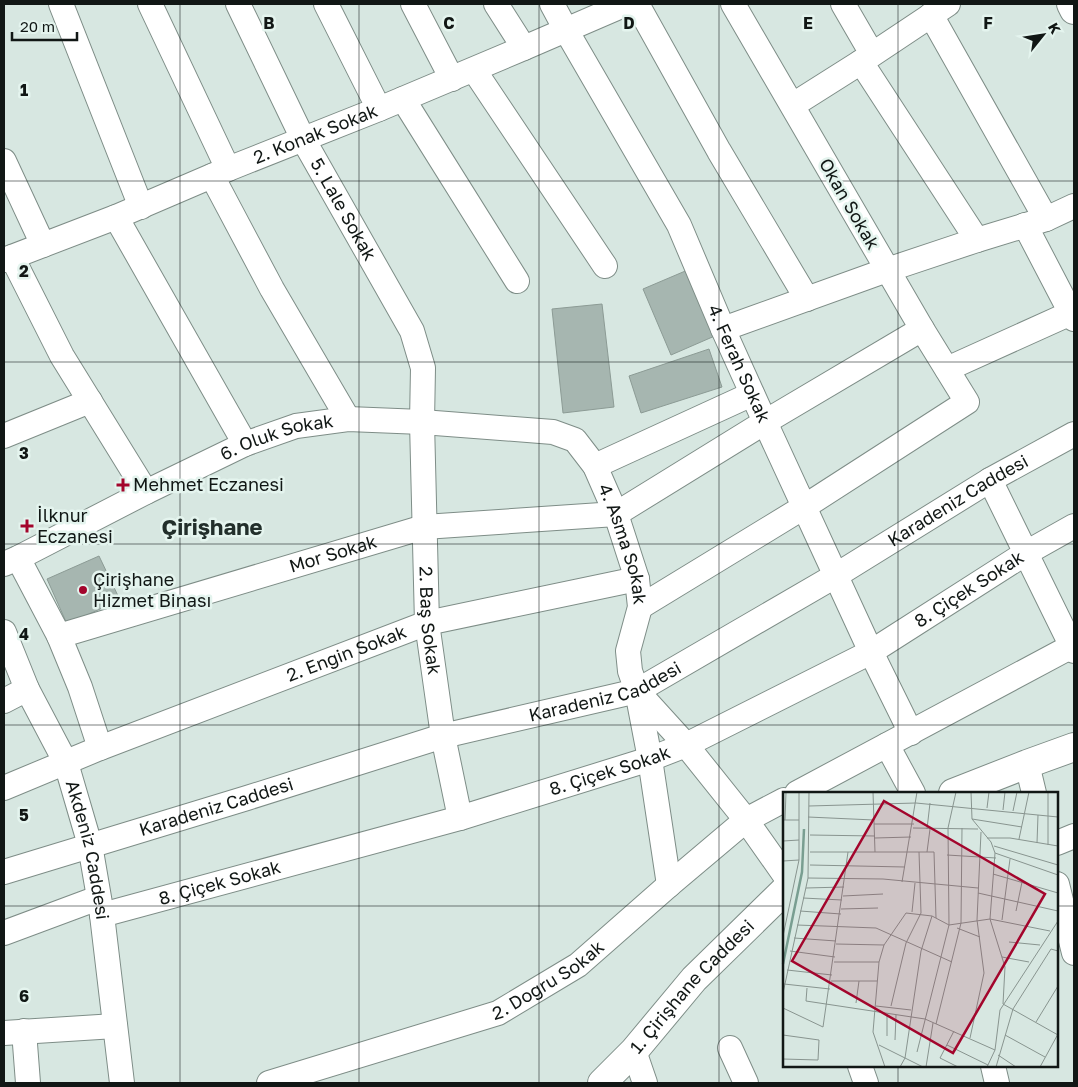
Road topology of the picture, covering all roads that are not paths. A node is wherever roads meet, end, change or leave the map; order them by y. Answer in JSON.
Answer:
{"nodes":[{"id":1,"x":62,"y":4,"type":"edge"},
{"id":2,"x":150,"y":4,"type":"edge"},
{"id":3,"x":238,"y":4,"type":"edge"},
{"id":4,"x":326,"y":4,"type":"edge"},
{"id":5,"x":413,"y":4,"type":"edge"},
{"id":6,"x":496,"y":4,"type":"edge"},
{"id":7,"x":552,"y":4,"type":"edge"},
{"id":8,"x":626,"y":4,"type":"edge"},
{"id":9,"x":637,"y":4,"type":"edge"},
{"id":10,"x":734,"y":4,"type":"edge"},
{"id":11,"x":843,"y":4,"type":"edge"},
{"id":12,"x":1071,"y":4,"type":"edge"},
{"id":13,"x":939,"y":10,"type":"edge"},
{"id":14,"x":1074,"y":10,"type":"edge"},
{"id":15,"x":566,"y":30,"type":"junction"},
{"id":16,"x":524,"y":48,"type":"junction"},
{"id":17,"x":867,"y":58,"type":"junction"},
{"id":18,"x":474,"y":70,"type":"junction"},
{"id":19,"x":452,"y":79,"type":"junction"},
{"id":20,"x":403,"y":99,"type":"junction"},
{"id":21,"x":793,"y":105,"type":"junction"},
{"id":22,"x":379,"y":110,"type":"junction"},
{"id":23,"x":303,"y":139,"type":"junction"},
{"id":24,"x":4,"y":161,"type":"edge"},
{"id":25,"x":220,"y":172,"type":"junction"},
{"id":26,"x":1074,"y":206,"type":"edge"},
{"id":27,"x":141,"y":207,"type":"junction"},
{"id":28,"x":116,"y":217,"type":"junction"},
{"id":29,"x":1036,"y":222,"type":"junction"},
{"id":30,"x":976,"y":240,"type":"junction"},
{"id":31,"x":43,"y":245,"type":"junction"},
{"id":32,"x":8,"y":259,"type":"edge"},
{"id":33,"x":605,"y":266,"type":"dead end"},
{"id":34,"x":887,"y":270,"type":"junction"},
{"id":35,"x":517,"y":281,"type":"dead end"},
{"id":36,"x":807,"y":299,"type":"junction"},
{"id":37,"x":1071,"y":306,"type":"edge"},
{"id":38,"x":723,"y":329,"type":"junction"},
{"id":39,"x":922,"y":329,"type":"junction"},
{"id":40,"x":947,"y":369,"type":"junction"},
{"id":41,"x":752,"y":394,"type":"junction"},
{"id":42,"x":90,"y":401,"type":"junction"},
{"id":43,"x":348,"y":419,"type":"junction"},
{"id":44,"x":422,"y":422,"type":"junction"},
{"id":45,"x":765,"y":422,"type":"junction"},
{"id":46,"x":1074,"y":434,"type":"edge"},
{"id":47,"x":4,"y":436,"type":"edge"},
{"id":48,"x":575,"y":440,"type":"joint"},
{"id":49,"x":245,"y":444,"type":"junction"},
{"id":50,"x":595,"y":466,"type":"junction"},
{"id":51,"x":990,"y":480,"type":"junction"},
{"id":52,"x":146,"y":492,"type":"junction"},
{"id":53,"x":804,"y":507,"type":"junction"},
{"id":54,"x":616,"y":514,"type":"junction"},
{"id":55,"x":1074,"y":526,"type":"edge"},
{"id":56,"x":424,"y":527,"type":"junction"},
{"id":57,"x":1026,"y":553,"type":"junction"},
{"id":58,"x":11,"y":561,"type":"edge"},
{"id":59,"x":836,"y":576,"type":"junction"},
{"id":60,"x":637,"y":579,"type":"junction"},
{"id":61,"x":640,"y":607,"type":"junction"},
{"id":62,"x":427,"y":623,"type":"junction"},
{"id":63,"x":4,"y":636,"type":"edge"},
{"id":64,"x":59,"y":636,"type":"junction"},
{"id":65,"x":1074,"y":647,"type":"edge"},
{"id":66,"x":871,"y":652,"type":"junction"},
{"id":67,"x":27,"y":688,"type":"junction"},
{"id":68,"x":637,"y":691,"type":"junction"},
{"id":69,"x":4,"y":701,"type":"edge"},
{"id":70,"x":911,"y":733,"type":"junction"},
{"id":71,"x":443,"y":736,"type":"junction"},
{"id":72,"x":686,"y":745,"type":"junction"},
{"id":73,"x":887,"y":745,"type":"junction"},
{"id":74,"x":1074,"y":747,"type":"edge"},
{"id":75,"x":100,"y":748,"type":"junction"},
{"id":76,"x":650,"y":759,"type":"junction"},
{"id":77,"x":66,"y":763,"type":"junction"},
{"id":78,"x":1027,"y":764,"type":"junction"},
{"id":79,"x":4,"y":788,"type":"edge"},
{"id":80,"x":798,"y":792,"type":"edge"},
{"id":81,"x":912,"y":792,"type":"edge"},
{"id":82,"x":956,"y":792,"type":"edge"},
{"id":83,"x":1034,"y":792,"type":"edge"},
{"id":84,"x":783,"y":801,"type":"edge"},
{"id":85,"x":460,"y":818,"type":"junction"},
{"id":86,"x":746,"y":820,"type":"junction"},
{"id":87,"x":1074,"y":836,"type":"edge"},
{"id":88,"x":1058,"y":843,"type":"edge"},
{"id":89,"x":90,"y":845,"type":"junction"},
{"id":90,"x":4,"y":872,"type":"edge"},
{"id":91,"x":783,"y":873,"type":"edge"},
{"id":92,"x":669,"y":884,"type":"junction"},
{"id":93,"x":1058,"y":890,"type":"edge"},
{"id":94,"x":783,"y":892,"type":"edge"},
{"id":95,"x":100,"y":906,"type":"junction"},
{"id":96,"x":4,"y":933,"type":"edge"},
{"id":97,"x":1067,"y":943,"type":"edge"},
{"id":98,"x":116,"y":1026,"type":"junction"},
{"id":99,"x":14,"y":1032,"type":"edge"},
{"id":100,"x":730,"y":1048,"type":"dead end"},
{"id":101,"x":634,"y":1051,"type":"junction"},
{"id":102,"x":860,"y":1067,"type":"edge"},
{"id":103,"x":993,"y":1067,"type":"edge"},
{"id":104,"x":28,"y":1083,"type":"edge"},
{"id":105,"x":122,"y":1083,"type":"edge"},
{"id":106,"x":269,"y":1083,"type":"edge"},
{"id":107,"x":602,"y":1083,"type":"edge"},
{"id":108,"x":645,"y":1083,"type":"edge"},
{"id":109,"x":746,"y":1083,"type":"edge"},
{"id":110,"x":866,"y":1083,"type":"edge"},
{"id":111,"x":997,"y":1083,"type":"edge"}],
"edges":[{"from":1,"to":27,"type":"street"},
{"from":2,"to":25,"type":"street"},
{"from":3,"to":23,"type":"street","name":"5. Lale Sokak"},
{"from":4,"to":22,"type":"street"},
{"from":5,"to":19,"type":"street"},
{"from":6,"to":16,"type":"street"},
{"from":7,"to":15,"type":"street","name":"4. Ferah Sokak"},
{"from":8,"to":15,"type":"street","name":"2. Konak Sokak"},
{"from":9,"to":36,"type":"street"},
{"from":10,"to":21,"type":"street","name":"Okan Sokak"},
{"from":11,"to":17,"type":"street"},
{"from":12,"to":14,"type":"street"},
{"from":13,"to":17,"type":"street"},
{"from":13,"to":29,"type":"street"},
{"from":15,"to":16,"type":"street","name":"2. Konak Sokak"},
{"from":15,"to":38,"type":"street","name":"4. Ferah Sokak"},
{"from":16,"to":18,"type":"street","name":"2. Konak Sokak"},
{"from":17,"to":21,"type":"street"},
{"from":17,"to":30,"type":"street"},
{"from":18,"to":19,"type":"street","name":"2. Konak Sokak"},
{"from":18,"to":33,"type":"street"},
{"from":19,"to":20,"type":"street","name":"2. Konak Sokak"},
{"from":20,"to":22,"type":"street","name":"2. Konak Sokak"},
{"from":20,"to":35,"type":"street"},
{"from":21,"to":34,"type":"street","name":"Okan Sokak"},
{"from":22,"to":23,"type":"street","name":"2. Konak Sokak"},
{"from":23,"to":25,"type":"street","name":"2. Konak Sokak"},
{"from":23,"to":44,"type":"street","name":"5. Lale Sokak"},
{"from":24,"to":31,"type":"street"},
{"from":25,"to":27,"type":"street","name":"2. Konak Sokak"},
{"from":25,"to":43,"type":"street"},
{"from":26,"to":29,"type":"street"},
{"from":27,"to":28,"type":"street","name":"2. Konak Sokak"},
{"from":28,"to":31,"type":"street","name":"2. Konak Sokak"},
{"from":28,"to":49,"type":"street"},
{"from":29,"to":30,"type":"street"},
{"from":29,"to":37,"type":"street"},
{"from":30,"to":34,"type":"street"},
{"from":31,"to":32,"type":"street","name":"2. Konak Sokak"},
{"from":32,"to":42,"type":"street"},
{"from":34,"to":36,"type":"street"},
{"from":34,"to":39,"type":"street","name":"Okan Sokak"},
{"from":36,"to":38,"type":"street"},
{"from":37,"to":40,"type":"street"},
{"from":38,"to":41,"type":"street","name":"4. Ferah Sokak"},
{"from":39,"to":40,"type":"street","name":"Okan Sokak"},
{"from":39,"to":45,"type":"street"},
{"from":40,"to":53,"type":"street","name":"Okan Sokak"},
{"from":41,"to":45,"type":"street","name":"4. Ferah Sokak"},
{"from":41,"to":50,"type":"street"},
{"from":42,"to":47,"type":"street"},
{"from":42,"to":52,"type":"street"},
{"from":43,"to":44,"type":"street","name":"6. Oluk Sokak"},
{"from":43,"to":49,"type":"street","name":"6. Oluk Sokak"},
{"from":44,"to":48,"type":"street","name":"6. Oluk Sokak"},
{"from":44,"to":56,"type":"street","name":"2. Baş Sokak"},
{"from":45,"to":53,"type":"street","name":"4. Ferah Sokak"},
{"from":45,"to":54,"type":"street"},
{"from":46,"to":51,"type":"street","name":"Karadeniz Caddesi"},
{"from":48,"to":50,"type":"street","name":"4. Asma Sokak"},
{"from":49,"to":52,"type":"street","name":"6. Oluk Sokak"},
{"from":50,"to":54,"type":"street","name":"4. Asma Sokak"},
{"from":51,"to":57,"type":"street"},
{"from":51,"to":59,"type":"street","name":"Karadeniz Caddesi"},
{"from":52,"to":58,"type":"street","name":"6. Oluk Sokak"},
{"from":53,"to":59,"type":"street","name":"4. Ferah Sokak"},
{"from":53,"to":61,"type":"street"},
{"from":54,"to":56,"type":"street","name":"Mor Sokak"},
{"from":54,"to":60,"type":"street","name":"4. Asma Sokak"},
{"from":55,"to":57,"type":"street","name":"8. Çiçek Sokak"},
{"from":56,"to":62,"type":"street","name":"2. Baş Sokak"},
{"from":56,"to":64,"type":"street","name":"Mor Sokak"},
{"from":57,"to":65,"type":"street"},
{"from":57,"to":66,"type":"street","name":"8. Çiçek Sokak"},
{"from":58,"to":64,"type":"street"},
{"from":59,"to":66,"type":"street","name":"4. Ferah Sokak"},
{"from":59,"to":68,"type":"street","name":"Karadeniz Caddesi"},
{"from":60,"to":61,"type":"street","name":"4. Asma Sokak"},
{"from":60,"to":62,"type":"street","name":"2. Engin Sokak"},
{"from":61,"to":68,"type":"street","name":"4. Asma Sokak"},
{"from":62,"to":71,"type":"street","name":"2. Baş Sokak"},
{"from":62,"to":75,"type":"street","name":"2. Engin Sokak"},
{"from":63,"to":67,"type":"street","name":"Akdeniz Caddesi"},
{"from":64,"to":75,"type":"street"},
{"from":65,"to":70,"type":"street"},
{"from":66,"to":70,"type":"street","name":"4. Ferah Sokak"},
{"from":66,"to":72,"type":"street","name":"8. Çiçek Sokak"},
{"from":67,"to":69,"type":"street"},
{"from":67,"to":77,"type":"street","name":"Akdeniz Caddesi"},
{"from":68,"to":71,"type":"street","name":"Karadeniz Caddesi"},
{"from":68,"to":72,"type":"street","name":"4. Asma Sokak"},
{"from":68,"to":76,"type":"street"},
{"from":70,"to":73,"type":"street"},
{"from":71,"to":85,"type":"street","name":"2. Baş Sokak"},
{"from":71,"to":89,"type":"street","name":"Karadeniz Caddesi"},
{"from":72,"to":76,"type":"street","name":"8. Çiçek Sokak"},
{"from":72,"to":86,"type":"street","name":"4. Asma Sokak"},
{"from":73,"to":80,"type":"street"},
{"from":73,"to":81,"type":"street"},
{"from":74,"to":78,"type":"street"},
{"from":75,"to":77,"type":"street","name":"2. Engin Sokak"},
{"from":76,"to":85,"type":"street","name":"8. Çiçek Sokak"},
{"from":76,"to":92,"type":"street"},
{"from":77,"to":79,"type":"street"},
{"from":77,"to":89,"type":"street","name":"Akdeniz Caddesi"},
{"from":78,"to":82,"type":"street"},
{"from":78,"to":83,"type":"street"},
{"from":84,"to":86,"type":"street","name":"2. Doğru Sokak"},
{"from":85,"to":95,"type":"street","name":"8. Çiçek Sokak"},
{"from":86,"to":91,"type":"street","name":"4. Asma Sokak"},
{"from":86,"to":92,"type":"street","name":"2. Doğru Sokak"},
{"from":87,"to":88,"type":"street"},
{"from":89,"to":90,"type":"street","name":"Karadeniz Caddesi"},
{"from":89,"to":95,"type":"street","name":"Akdeniz Caddesi"},
{"from":92,"to":106,"type":"street","name":"2. Doğru Sokak"},
{"from":93,"to":97,"type":"street"},
{"from":94,"to":101,"type":"street","name":"1. Çirişhane Caddesi"},
{"from":95,"to":96,"type":"street","name":"8. Çiçek Sokak"},
{"from":95,"to":98,"type":"street","name":"Akdeniz Caddesi"},
{"from":98,"to":99,"type":"street"},
{"from":98,"to":105,"type":"street","name":"Akdeniz Caddesi"},
{"from":99,"to":104,"type":"street"},
{"from":100,"to":109,"type":"street"},
{"from":101,"to":107,"type":"street","name":"1. Çirişhane Caddesi"},
{"from":101,"to":108,"type":"street"},
{"from":102,"to":110,"type":"street"},
{"from":103,"to":111,"type":"street"}]}
